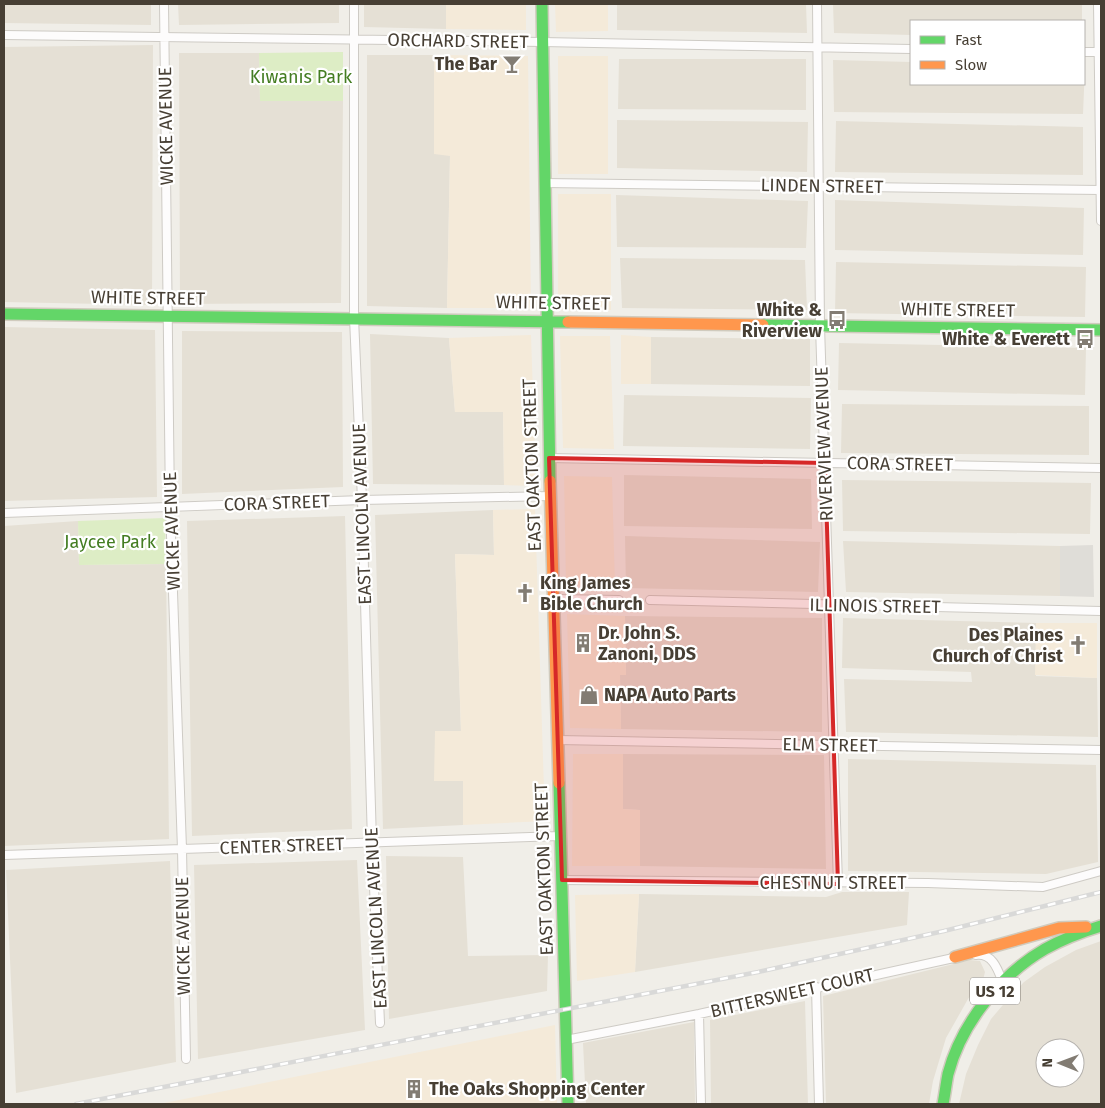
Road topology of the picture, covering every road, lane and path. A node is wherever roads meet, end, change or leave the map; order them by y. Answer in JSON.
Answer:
{"nodes":[{"id":1,"x":164,"y":4,"type":"edge"},
{"id":2,"x":354,"y":4,"type":"edge"},
{"id":3,"x":542,"y":4,"type":"edge"},
{"id":4,"x":817,"y":4,"type":"edge"},
{"id":5,"x":1098,"y":4,"type":"edge"},
{"id":6,"x":4,"y":35,"type":"edge"},
{"id":7,"x":165,"y":38,"type":"junction"},
{"id":8,"x":354,"y":40,"type":"junction"},
{"id":9,"x":542,"y":42,"type":"junction"},
{"id":10,"x":817,"y":47,"type":"junction"},
{"id":11,"x":910,"y":49,"type":"edge"},
{"id":12,"x":1085,"y":52,"type":"edge"},
{"id":13,"x":1100,"y":52,"type":"edge"},
{"id":14,"x":544,"y":183,"type":"junction"},
{"id":15,"x":819,"y":185,"type":"junction"},
{"id":16,"x":1101,"y":190,"type":"edge"},
{"id":17,"x":1101,"y":221,"type":"edge"},
{"id":18,"x":4,"y":314,"type":"edge"},
{"id":19,"x":168,"y":316,"type":"junction"},
{"id":20,"x":354,"y":318,"type":"junction"},
{"id":21,"x":546,"y":321,"type":"junction"},
{"id":22,"x":820,"y":326,"type":"junction"},
{"id":23,"x":1101,"y":330,"type":"edge"},
{"id":24,"x":549,"y":458,"type":"junction"},
{"id":25,"x":825,"y":462,"type":"junction"},
{"id":26,"x":1101,"y":468,"type":"edge"},
{"id":27,"x":550,"y":496,"type":"junction"},
{"id":28,"x":362,"y":500,"type":"junction"},
{"id":29,"x":170,"y":507,"type":"junction"},
{"id":30,"x":4,"y":513,"type":"edge"},
{"id":31,"x":554,"y":599,"type":"junction"},
{"id":32,"x":619,"y":600,"type":"dead end"},
{"id":33,"x":650,"y":600,"type":"dead end"},
{"id":34,"x":829,"y":605,"type":"junction"},
{"id":35,"x":1101,"y":611,"type":"edge"},
{"id":36,"x":558,"y":740,"type":"junction"},
{"id":37,"x":834,"y":745,"type":"junction"},
{"id":38,"x":1101,"y":750,"type":"edge"},
{"id":39,"x":560,"y":836,"type":"junction"},
{"id":40,"x":372,"y":842,"type":"junction"},
{"id":41,"x":182,"y":849,"type":"junction"},
{"id":42,"x":4,"y":855,"type":"edge"},
{"id":43,"x":1101,"y":871,"type":"edge"},
{"id":44,"x":562,"y":880,"type":"junction"},
{"id":45,"x":838,"y":884,"type":"junction"},
{"id":46,"x":1100,"y":926,"type":"edge"},
{"id":47,"x":955,"y":957,"type":"junction"},
{"id":48,"x":1003,"y":983,"type":"junction"},
{"id":49,"x":816,"y":987,"type":"junction"},
{"id":50,"x":699,"y":1014,"type":"junction"},
{"id":51,"x":380,"y":1023,"type":"dead end"},
{"id":52,"x":566,"y":1040,"type":"junction"},
{"id":53,"x":186,"y":1059,"type":"dead end"},
{"id":54,"x":568,"y":1104,"type":"edge"},
{"id":55,"x":701,"y":1104,"type":"edge"},
{"id":56,"x":819,"y":1104,"type":"edge"},
{"id":57,"x":944,"y":1104,"type":"edge"}],
"edges":[{"from":1,"to":7,"type":"street","name":"WICKE AVENUE"},
{"from":2,"to":8,"type":"street","name":"EAST LINCOLN AVENUE"},
{"from":3,"to":9,"type":"main road","name":"EAST OAKTON STREET"},
{"from":4,"to":10,"type":"street","name":"RIVERVIEW AVENUE"},
{"from":5,"to":13,"type":"street"},
{"from":6,"to":7,"type":"street","name":"ORCHARD STREET"},
{"from":7,"to":8,"type":"street","name":"ORCHARD STREET"},
{"from":7,"to":19,"type":"street","name":"WICKE AVENUE"},
{"from":8,"to":9,"type":"street","name":"ORCHARD STREET"},
{"from":8,"to":20,"type":"street","name":"EAST LINCOLN AVENUE"},
{"from":9,"to":10,"type":"street","name":"ORCHARD STREET"},
{"from":9,"to":14,"type":"main road","name":"EAST OAKTON STREET"},
{"from":10,"to":11,"type":"street","name":"ORCHARD STREET"},
{"from":10,"to":15,"type":"street","name":"RIVERVIEW AVENUE"},
{"from":12,"to":13,"type":"street"},
{"from":13,"to":16,"type":"street"},
{"from":14,"to":15,"type":"street","name":"LINDEN STREET"},
{"from":14,"to":21,"type":"main road","name":"EAST OAKTON STREET"},
{"from":15,"to":16,"type":"street","name":"LINDEN STREET"},
{"from":15,"to":22,"type":"street","name":"RIVERVIEW AVENUE"},
{"from":16,"to":17,"type":"street"},
{"from":18,"to":19,"type":"main road","name":"WHITE STREET"},
{"from":19,"to":20,"type":"main road","name":"WHITE STREET"},
{"from":19,"to":29,"type":"street","name":"WICKE AVENUE"},
{"from":20,"to":21,"type":"main road","name":"WHITE STREET"},
{"from":20,"to":28,"type":"street","name":"EAST LINCOLN AVENUE"},
{"from":21,"to":22,"type":"main road","name":"WHITE STREET"},
{"from":21,"to":24,"type":"main road","name":"EAST OAKTON STREET"},
{"from":22,"to":23,"type":"main road","name":"WHITE STREET"},
{"from":22,"to":25,"type":"street","name":"RIVERVIEW AVENUE"},
{"from":24,"to":25,"type":"street","name":"CORA STREET"},
{"from":24,"to":27,"type":"main road","name":"EAST OAKTON STREET"},
{"from":25,"to":26,"type":"street","name":"CORA STREET"},
{"from":25,"to":34,"type":"street","name":"RIVERVIEW AVENUE"},
{"from":27,"to":28,"type":"street","name":"CORA STREET"},
{"from":27,"to":31,"type":"main road","name":"EAST OAKTON STREET"},
{"from":28,"to":29,"type":"street","name":"CORA STREET"},
{"from":28,"to":40,"type":"street","name":"EAST LINCOLN AVENUE"},
{"from":29,"to":30,"type":"street","name":"CORA STREET"},
{"from":29,"to":41,"type":"street","name":"WICKE AVENUE"},
{"from":31,"to":32,"type":"street"},
{"from":31,"to":36,"type":"main road","name":"EAST OAKTON STREET"},
{"from":33,"to":34,"type":"street","name":"ILLINOIS STREET"},
{"from":34,"to":35,"type":"street","name":"ILLINOIS STREET"},
{"from":34,"to":37,"type":"street","name":"RIVERVIEW AVENUE"},
{"from":36,"to":37,"type":"street","name":"ELM STREET"},
{"from":36,"to":39,"type":"main road","name":"EAST OAKTON STREET"},
{"from":37,"to":38,"type":"street","name":"ELM STREET"},
{"from":37,"to":45,"type":"street","name":"RIVERVIEW AVENUE"},
{"from":39,"to":40,"type":"street","name":"CENTER STREET"},
{"from":39,"to":44,"type":"main road","name":"EAST OAKTON STREET"},
{"from":40,"to":41,"type":"street","name":"CENTER STREET"},
{"from":40,"to":51,"type":"street","name":"EAST LINCOLN AVENUE"},
{"from":41,"to":42,"type":"street","name":"CENTER STREET"},
{"from":41,"to":53,"type":"street","name":"WICKE AVENUE"},
{"from":43,"to":45,"type":"street","name":"CHESTNUT STREET"},
{"from":44,"to":45,"type":"street","name":"CHESTNUT STREET"},
{"from":44,"to":52,"type":"main road","name":"EAST OAKTON STREET"},
{"from":46,"to":47,"type":"main road"},
{"from":46,"to":48,"type":"main road","number":"US 12"},
{"from":47,"to":48,"type":"street","name":"BITTERSWEET COURT"},
{"from":47,"to":49,"type":"street","name":"BITTERSWEET COURT"},
{"from":48,"to":57,"type":"main road","number":"US 12"},
{"from":49,"to":50,"type":"street","name":"BITTERSWEET COURT"},
{"from":49,"to":56,"type":"street"},
{"from":50,"to":52,"type":"street","name":"BITTERSWEET COURT"},
{"from":50,"to":55,"type":"street"},
{"from":52,"to":54,"type":"main road","name":"EAST OAKTON STREET"}]}
